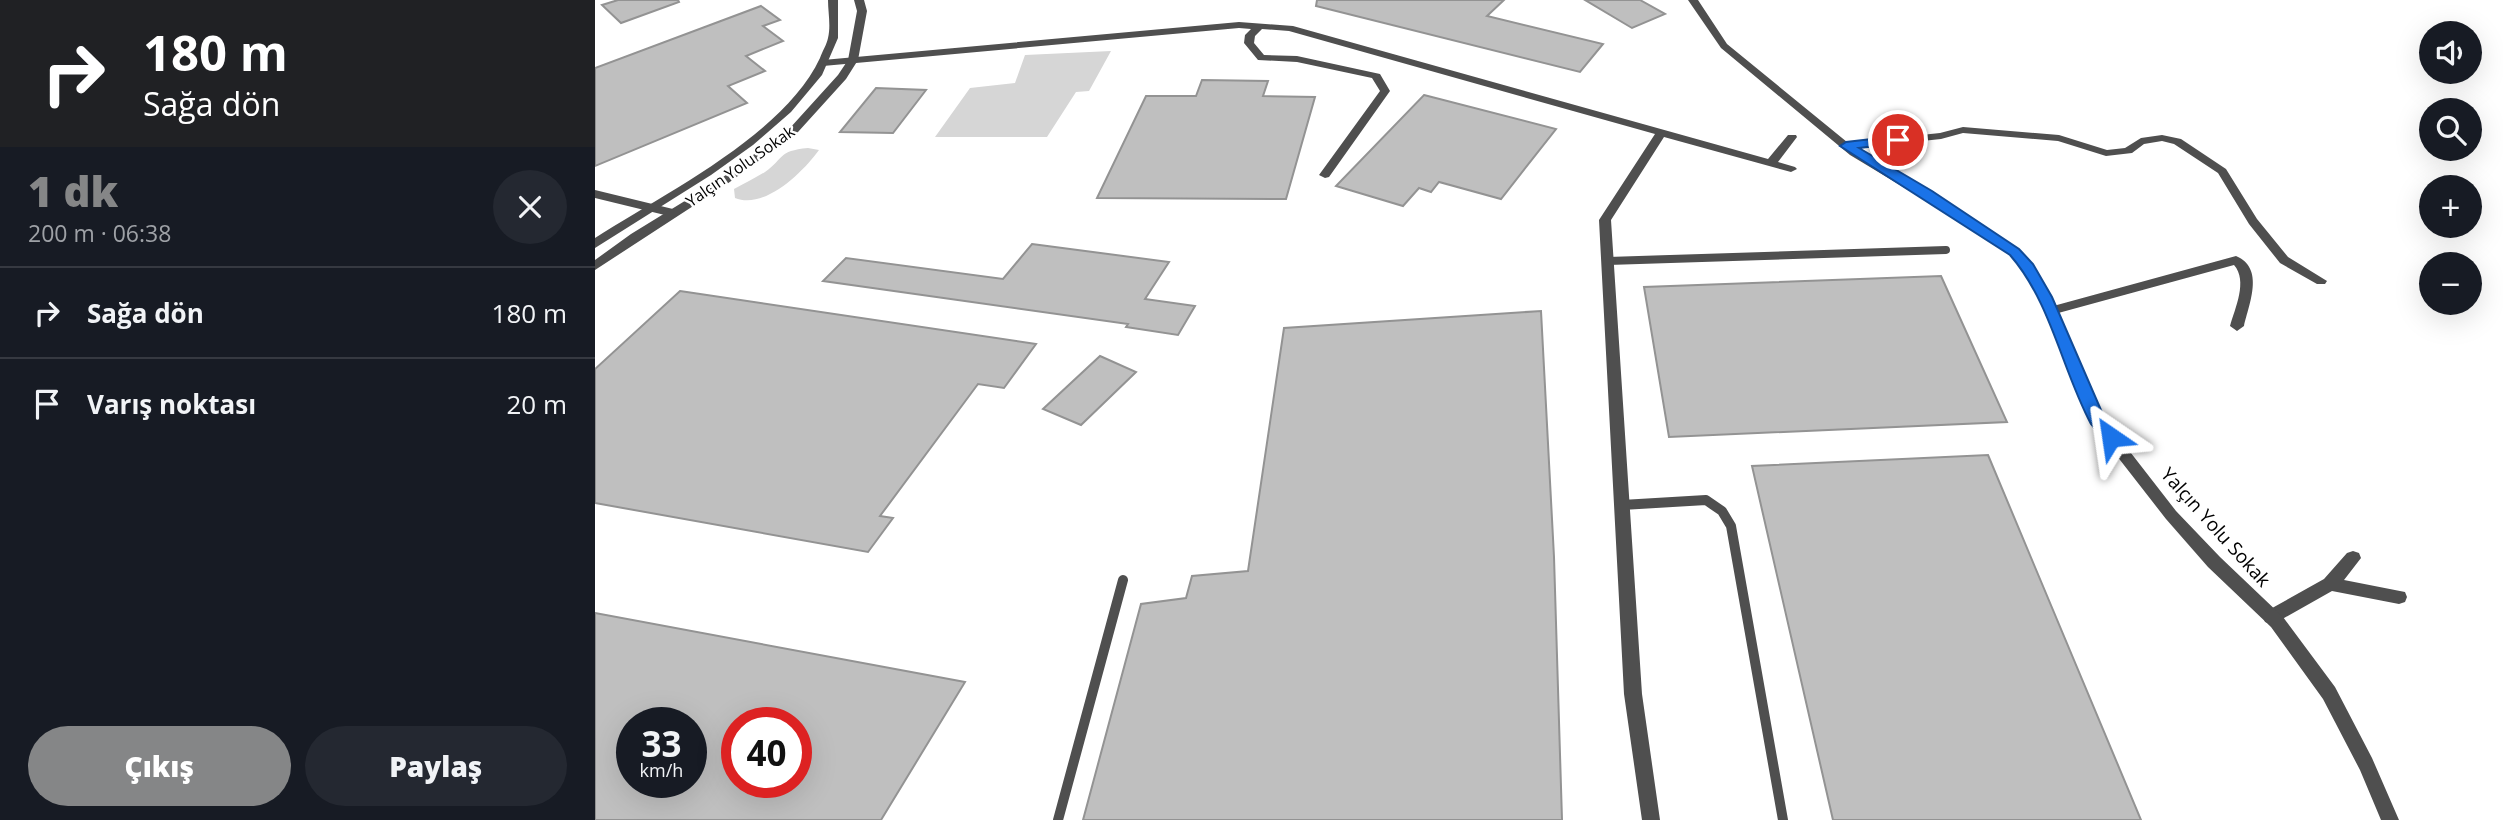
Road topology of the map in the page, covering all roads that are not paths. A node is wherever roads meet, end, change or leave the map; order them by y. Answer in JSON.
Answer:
{"nodes":[{"id":1,"x":834,"y":0,"type":"edge"},
{"id":2,"x":859,"y":0,"type":"edge"},
{"id":3,"x":1693,"y":0,"type":"edge"},
{"id":4,"x":1260,"y":26,"type":"junction"},
{"id":5,"x":853,"y":60,"type":"junction"},
{"id":6,"x":823,"y":63,"type":"junction"},
{"id":7,"x":1662,"y":132,"type":"junction"},
{"id":8,"x":1792,"y":137,"type":"dead end"},
{"id":9,"x":1846,"y":146,"type":"junction"},
{"id":10,"x":1772,"y":162,"type":"junction"},
{"id":11,"x":1791,"y":169,"type":"dead end"},
{"id":12,"x":1325,"y":175,"type":"dead end"},
{"id":13,"x":595,"y":194,"type":"edge"},
{"id":14,"x":651,"y":208,"type":"junction"},
{"id":15,"x":673,"y":213,"type":"junction"},
{"id":16,"x":595,"y":244,"type":"edge"},
{"id":17,"x":1946,"y":250,"type":"dead end"},
{"id":18,"x":1608,"y":261,"type":"junction"},
{"id":19,"x":595,"y":266,"type":"edge"},
{"id":20,"x":2321,"y":281,"type":"dead end"},
{"id":21,"x":2051,"y":312,"type":"junction"},
{"id":22,"x":2237,"y":326,"type":"dead end"},
{"id":23,"x":1622,"y":505,"type":"junction"},
{"id":24,"x":2353,"y":558,"type":"dead end"},
{"id":25,"x":1123,"y":580,"type":"dead end"},
{"id":26,"x":2330,"y":584,"type":"junction"},
{"id":27,"x":2399,"y":597,"type":"dead end"},
{"id":28,"x":2271,"y":617,"type":"junction"},
{"id":29,"x":1058,"y":820,"type":"edge"},
{"id":30,"x":1650,"y":820,"type":"edge"},
{"id":31,"x":1783,"y":820,"type":"edge"},
{"id":32,"x":2390,"y":820,"type":"edge"}],
"edges":[{"from":1,"to":6,"type":"street","name":"Yalçın Yolu Sokak"},
{"from":2,"to":5,"type":"street","name":"Yalçın Yolu Sokak"},
{"from":3,"to":9,"type":"street","name":"Yalçın Yolu Sokak"},
{"from":4,"to":5,"type":"street"},
{"from":4,"to":7,"type":"street"},
{"from":4,"to":12,"type":"street"},
{"from":5,"to":6,"type":"street"},
{"from":5,"to":15,"type":"street","name":"Yalçın Yolu Sokak"},
{"from":6,"to":14,"type":"street","name":"Yalçın Yolu Sokak"},
{"from":7,"to":10,"type":"street"},
{"from":7,"to":18,"type":"street"},
{"from":8,"to":10,"type":"street"},
{"from":9,"to":20,"type":"street"},
{"from":9,"to":21,"type":"street","name":"Yalçın Yolu Sokak"},
{"from":10,"to":11,"type":"street"},
{"from":13,"to":14,"type":"street"},
{"from":14,"to":15,"type":"street"},
{"from":14,"to":16,"type":"street","name":"Yalçın Yolu Sokak"},
{"from":15,"to":19,"type":"street","name":"Yalçın Yolu Sokak"},
{"from":17,"to":18,"type":"lane"},
{"from":18,"to":23,"type":"street"},
{"from":21,"to":22,"type":"street"},
{"from":21,"to":28,"type":"street","name":"Yalçın Yolu Sokak"},
{"from":23,"to":30,"type":"street"},
{"from":23,"to":31,"type":"lane"},
{"from":24,"to":26,"type":"street"},
{"from":25,"to":29,"type":"lane"},
{"from":26,"to":27,"type":"street"},
{"from":26,"to":28,"type":"street"},
{"from":28,"to":32,"type":"street","name":"Yalçın Yolu Sokak"}]}
